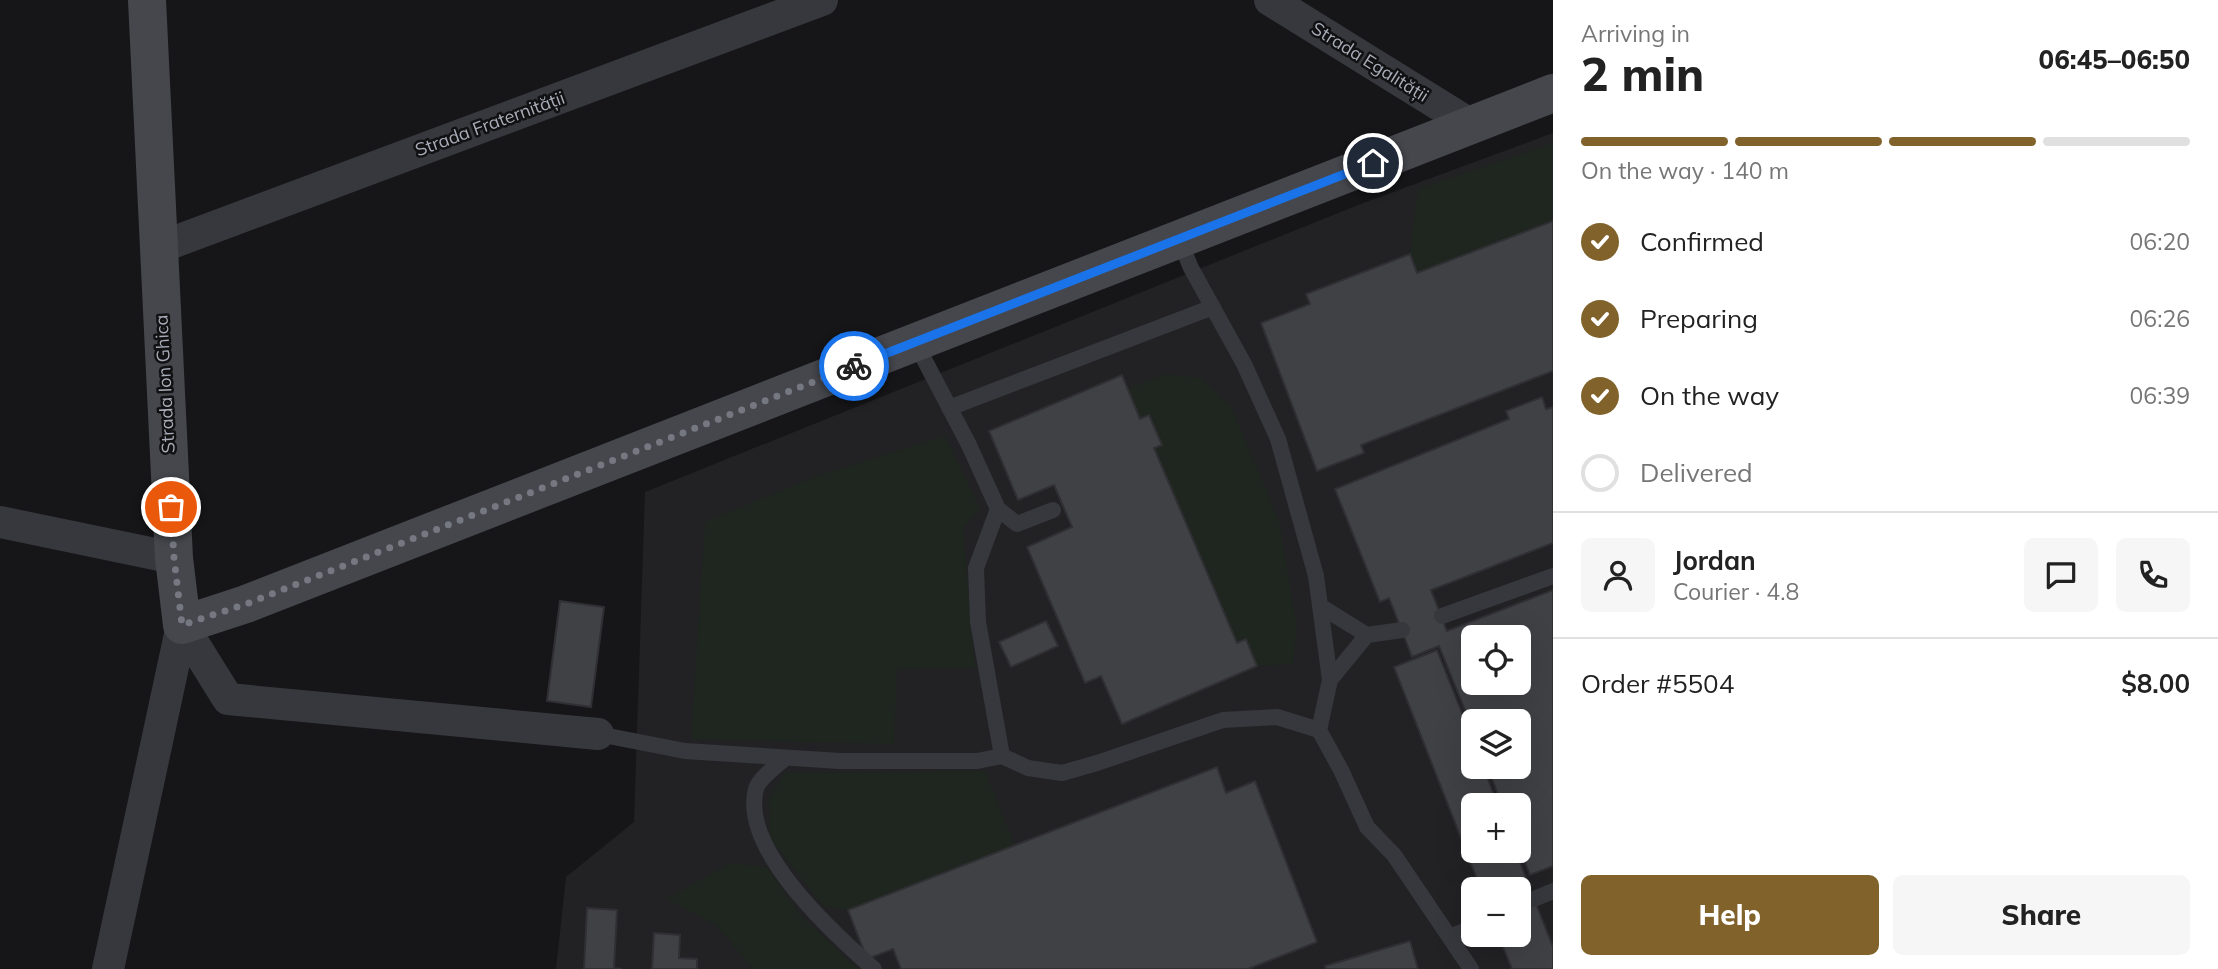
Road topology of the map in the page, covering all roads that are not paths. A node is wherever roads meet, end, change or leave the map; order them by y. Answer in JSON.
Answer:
{"nodes":[{"id":1,"x":148,"y":0,"type":"edge"},
{"id":2,"x":822,"y":0,"type":"edge"},
{"id":3,"x":1270,"y":0,"type":"edge"},
{"id":4,"x":1553,"y":93,"type":"edge"},
{"id":5,"x":1470,"y":124,"type":"junction"},
{"id":6,"x":1179,"y":239,"type":"junction"},
{"id":7,"x":158,"y":248,"type":"junction"},
{"id":8,"x":1213,"y":307,"type":"junction"},
{"id":9,"x":915,"y":342,"type":"junction"},
{"id":10,"x":949,"y":408,"type":"junction"},
{"id":11,"x":998,"y":509,"type":"junction"},
{"id":12,"x":1053,"y":510,"type":"dead end"},
{"id":13,"x":0,"y":522,"type":"edge"},
{"id":14,"x":174,"y":558,"type":"junction"},
{"id":15,"x":1553,"y":576,"type":"edge"},
{"id":16,"x":1320,"y":606,"type":"junction"},
{"id":17,"x":1442,"y":617,"type":"dead end"},
{"id":18,"x":182,"y":625,"type":"junction"},
{"id":19,"x":1402,"y":630,"type":"dead end"},
{"id":20,"x":1367,"y":635,"type":"junction"},
{"id":21,"x":1330,"y":680,"type":"junction"},
{"id":22,"x":1319,"y":730,"type":"junction"},
{"id":23,"x":598,"y":734,"type":"joint"},
{"id":24,"x":1002,"y":756,"type":"junction"},
{"id":25,"x":786,"y":758,"type":"junction"},
{"id":26,"x":1553,"y":891,"type":"edge"},
{"id":27,"x":1534,"y":899,"type":"dead end"},
{"id":28,"x":1461,"y":932,"type":"edge"},
{"id":29,"x":1450,"y":937,"type":"junction"},
{"id":30,"x":108,"y":969,"type":"edge"},
{"id":31,"x":874,"y":969,"type":"edge"},
{"id":32,"x":1471,"y":969,"type":"edge"}],
"edges":[{"from":1,"to":7,"type":"street","name":"Strada Ion Ghica"},
{"from":2,"to":7,"type":"street","name":"Strada Fraternității"},
{"from":3,"to":5,"type":"street","name":"Strada Egalității"},
{"from":4,"to":5,"type":"street"},
{"from":5,"to":6,"type":"street"},
{"from":6,"to":8,"type":"lane"},
{"from":6,"to":9,"type":"street"},
{"from":7,"to":14,"type":"street","name":"Strada Ion Ghica"},
{"from":8,"to":10,"type":"lane"},
{"from":8,"to":16,"type":"lane"},
{"from":9,"to":10,"type":"lane"},
{"from":9,"to":18,"type":"street"},
{"from":10,"to":11,"type":"lane"},
{"from":11,"to":12,"type":"lane"},
{"from":11,"to":24,"type":"lane"},
{"from":13,"to":14,"type":"street"},
{"from":14,"to":18,"type":"street","name":"Strada Ion Ghica"},
{"from":15,"to":17,"type":"lane"},
{"from":16,"to":20,"type":"lane"},
{"from":16,"to":21,"type":"lane"},
{"from":18,"to":23,"type":"street"},
{"from":18,"to":30,"type":"street","name":"Strada Ion Ghica"},
{"from":19,"to":20,"type":"lane"},
{"from":20,"to":21,"type":"lane"},
{"from":21,"to":22,"type":"lane"},
{"from":22,"to":24,"type":"lane"},
{"from":22,"to":29,"type":"lane"},
{"from":23,"to":25,"type":"lane"},
{"from":24,"to":25,"type":"lane"},
{"from":25,"to":31,"type":"lane"},
{"from":26,"to":27,"type":"lane"},
{"from":28,"to":29,"type":"lane"},
{"from":29,"to":32,"type":"lane"}]}
